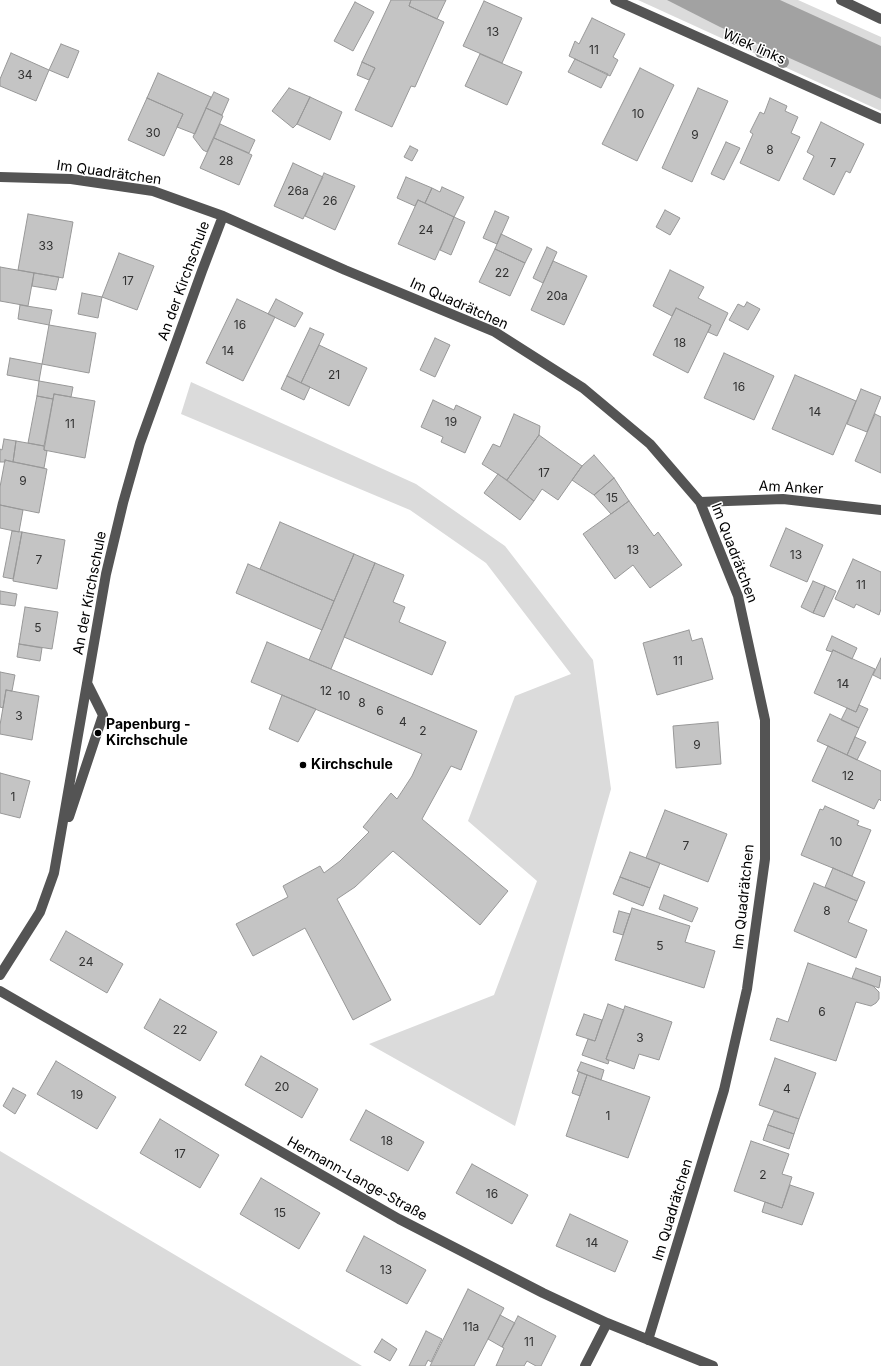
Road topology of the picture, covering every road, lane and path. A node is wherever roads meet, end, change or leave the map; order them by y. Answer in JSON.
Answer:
{"nodes":[{"id":1,"x":615,"y":0,"type":"edge"},
{"id":2,"x":841,"y":0,"type":"edge"},
{"id":3,"x":881,"y":19,"type":"edge"},
{"id":4,"x":881,"y":119,"type":"edge"},
{"id":5,"x":0,"y":177,"type":"edge"},
{"id":6,"x":223,"y":216,"type":"junction"},
{"id":7,"x":700,"y":502,"type":"junction"},
{"id":8,"x":881,"y":510,"type":"edge"},
{"id":9,"x":87,"y":683,"type":"junction"},
{"id":10,"x":58,"y":850,"type":"junction"},
{"id":11,"x":0,"y":976,"type":"edge"},
{"id":12,"x":0,"y":990,"type":"edge"},
{"id":13,"x":607,"y":1323,"type":"junction"},
{"id":14,"x":648,"y":1340,"type":"junction"},
{"id":15,"x":585,"y":1366,"type":"edge"},
{"id":16,"x":713,"y":1366,"type":"edge"}],
"edges":[{"from":1,"to":4,"type":"street","name":"Wiek links"},
{"from":2,"to":3,"type":"street"},
{"from":5,"to":6,"type":"street","name":"Im Quadrätchen"},
{"from":6,"to":7,"type":"street","name":"Im Quadrätchen"},
{"from":6,"to":9,"type":"street","name":"An der Kirchschule"},
{"from":7,"to":8,"type":"street","name":"Am Anker"},
{"from":7,"to":14,"type":"street","name":"Im Quadrätchen"},
{"from":9,"to":10,"type":"street","name":"An der Kirchschule"},
{"from":9,"to":10,"type":"street"},
{"from":10,"to":11,"type":"street","name":"An der Kirchschule"},
{"from":12,"to":13,"type":"street","name":"Hermann-Lange-Straße"},
{"from":13,"to":14,"type":"street","name":"Hermann-Lange-Straße"},
{"from":13,"to":15,"type":"street"},
{"from":14,"to":16,"type":"street","name":"Hermann-Lange-Straße"}]}
